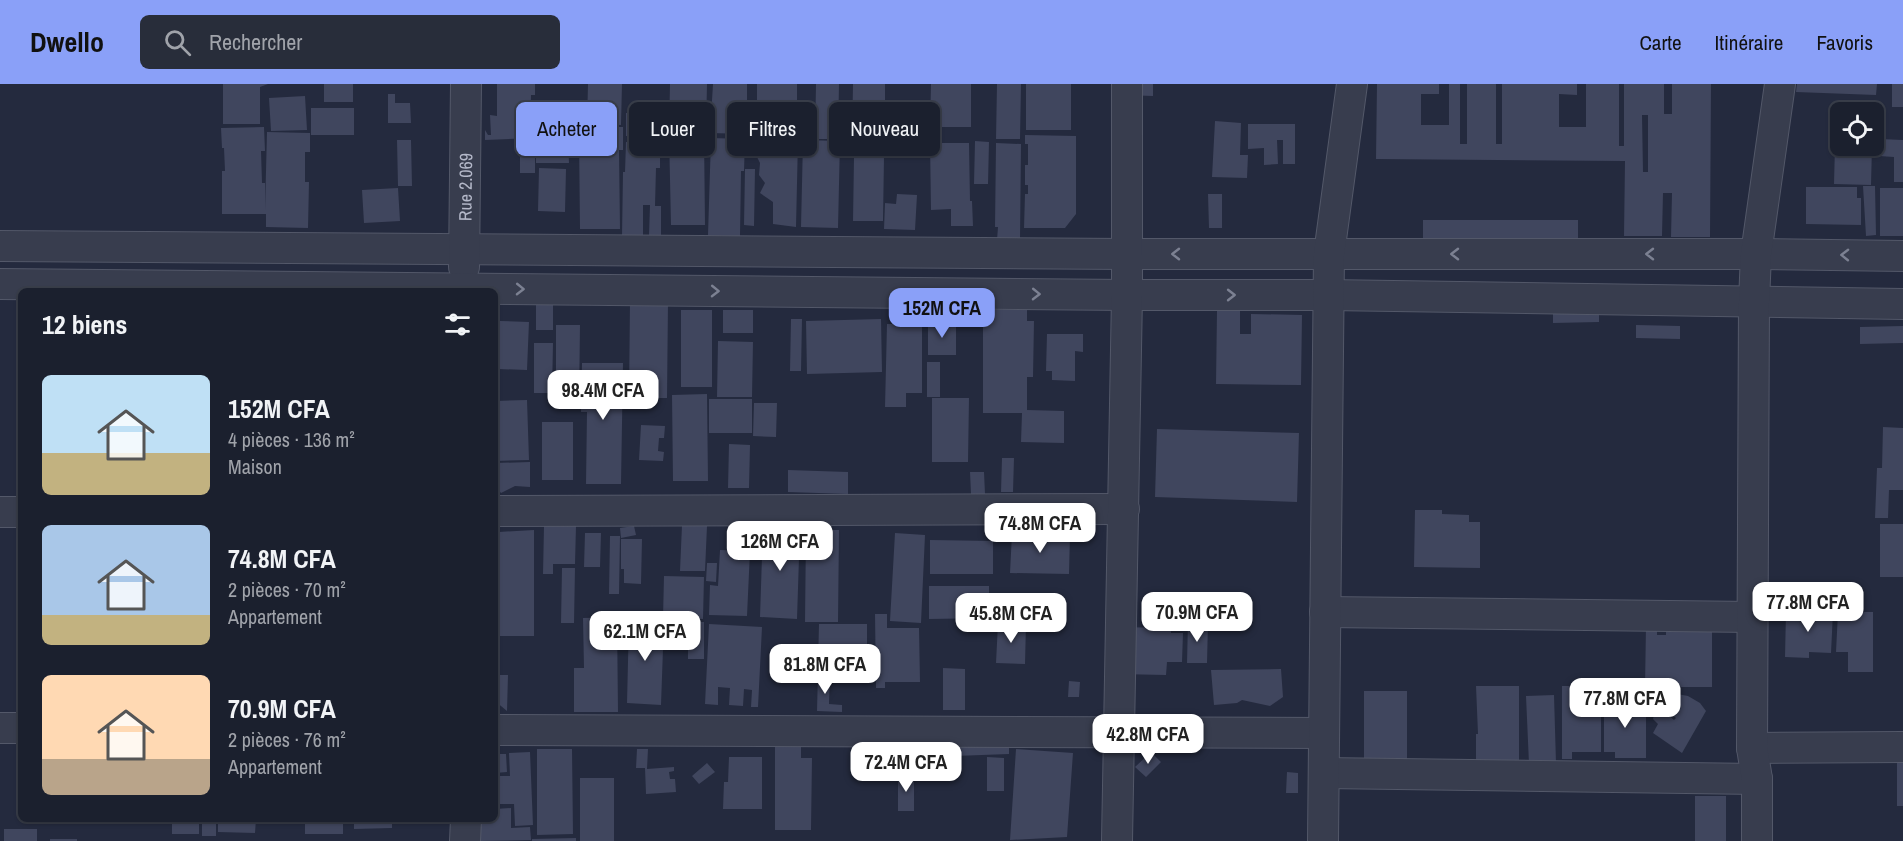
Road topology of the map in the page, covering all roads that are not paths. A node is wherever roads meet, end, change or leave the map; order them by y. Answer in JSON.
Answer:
{"nodes":[{"id":1,"x":466,"y":84,"type":"edge"},
{"id":2,"x":1127,"y":84,"type":"edge"},
{"id":3,"x":1352,"y":84,"type":"edge"},
{"id":4,"x":1780,"y":84,"type":"edge"},
{"id":5,"x":0,"y":246,"type":"edge"},
{"id":6,"x":465,"y":249,"type":"junction"},
{"id":7,"x":1126,"y":254,"type":"junction"},
{"id":8,"x":1329,"y":254,"type":"junction"},
{"id":9,"x":1756,"y":254,"type":"junction"},
{"id":10,"x":1903,"y":256,"type":"edge"},
{"id":11,"x":0,"y":284,"type":"edge"},
{"id":12,"x":309,"y":288,"type":"edge"},
{"id":13,"x":464,"y":288,"type":"edge"},
{"id":14,"x":498,"y":290,"type":"edge"},
{"id":15,"x":1127,"y":294,"type":"junction"},
{"id":16,"x":1328,"y":294,"type":"junction"},
{"id":17,"x":1754,"y":302,"type":"junction"},
{"id":18,"x":1903,"y":304,"type":"edge"},
{"id":19,"x":1124,"y":509,"type":"junction"},
{"id":20,"x":498,"y":511,"type":"edge"},
{"id":21,"x":0,"y":512,"type":"edge"},
{"id":22,"x":18,"y":512,"type":"edge"},
{"id":23,"x":1325,"y":612,"type":"junction"},
{"id":24,"x":1752,"y":617,"type":"junction"},
{"id":25,"x":0,"y":728,"type":"edge"},
{"id":26,"x":18,"y":728,"type":"edge"},
{"id":27,"x":498,"y":730,"type":"edge"},
{"id":28,"x":1119,"y":733,"type":"junction"},
{"id":29,"x":1324,"y":733,"type":"junction"},
{"id":30,"x":1903,"y":747,"type":"edge"},
{"id":31,"x":1752,"y":748,"type":"junction"},
{"id":32,"x":1324,"y":773,"type":"junction"},
{"id":33,"x":1757,"y":779,"type":"junction"},
{"id":34,"x":465,"y":822,"type":"edge"},
{"id":35,"x":465,"y":841,"type":"edge"},
{"id":36,"x":1117,"y":841,"type":"edge"},
{"id":37,"x":1323,"y":841,"type":"edge"},
{"id":38,"x":1757,"y":841,"type":"edge"}],
"edges":[{"from":1,"to":6,"type":"street","name":"Rue 2.069"},
{"from":2,"to":7,"type":"street"},
{"from":3,"to":8,"type":"street"},
{"from":4,"to":9,"type":"street"},
{"from":5,"to":6,"type":"street"},
{"from":6,"to":7,"type":"street"},
{"from":6,"to":13,"type":"street","name":"Rue 2.069"},
{"from":8,"to":7,"type":"street","one_way":true},
{"from":7,"to":15,"type":"street"},
{"from":9,"to":8,"type":"street","one_way":true},
{"from":8,"to":16,"type":"street"},
{"from":10,"to":9,"type":"street","one_way":true},
{"from":9,"to":17,"type":"street"},
{"from":11,"to":12,"type":"street"},
{"from":14,"to":15,"type":"street","one_way":true},
{"from":15,"to":16,"type":"street","one_way":true},
{"from":15,"to":19,"type":"street"},
{"from":16,"to":17,"type":"street"},
{"from":16,"to":23,"type":"street"},
{"from":17,"to":18,"type":"street"},
{"from":17,"to":24,"type":"street"},
{"from":19,"to":20,"type":"street"},
{"from":19,"to":28,"type":"street"},
{"from":21,"to":22,"type":"street"},
{"from":23,"to":24,"type":"street"},
{"from":23,"to":29,"type":"street"},
{"from":24,"to":31,"type":"street"},
{"from":25,"to":26,"type":"street"},
{"from":27,"to":28,"type":"street"},
{"from":28,"to":29,"type":"street"},
{"from":28,"to":36,"type":"street"},
{"from":29,"to":32,"type":"street"},
{"from":30,"to":31,"type":"street"},
{"from":31,"to":33,"type":"street"},
{"from":32,"to":33,"type":"street"},
{"from":32,"to":37,"type":"street"},
{"from":33,"to":38,"type":"street"},
{"from":34,"to":35,"type":"street"}]}
